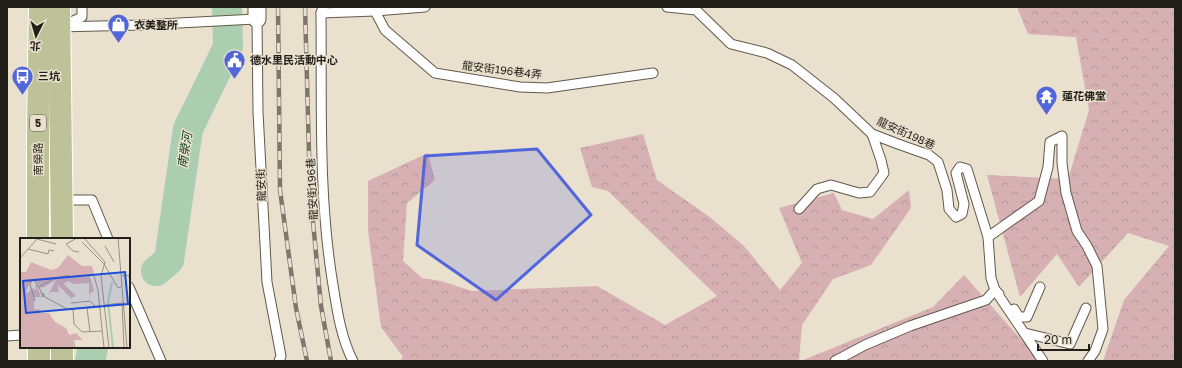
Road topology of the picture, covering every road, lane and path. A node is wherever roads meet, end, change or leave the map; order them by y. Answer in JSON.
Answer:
{"nodes":[{"id":1,"x":40,"y":7,"type":"edge"},
{"id":2,"x":82,"y":7,"type":"edge"},
{"id":3,"x":425,"y":7,"type":"edge"},
{"id":4,"x":668,"y":7,"type":"edge"},
{"id":5,"x":322,"y":10,"type":"edge"},
{"id":6,"x":375,"y":11,"type":"junction"},
{"id":7,"x":257,"y":13,"type":"edge"},
{"id":8,"x":53,"y":21,"type":"edge"},
{"id":9,"x":653,"y":72,"type":"dead end"},
{"id":10,"x":872,"y":134,"type":"junction"},
{"id":11,"x":62,"y":200,"type":"junction"},
{"id":12,"x":800,"y":209,"type":"dead end"},
{"id":13,"x":988,"y":237,"type":"junction"},
{"id":14,"x":38,"y":238,"type":"edge"},
{"id":15,"x":62,"y":238,"type":"edge"},
{"id":16,"x":108,"y":238,"type":"edge"},
{"id":17,"x":1040,"y":287,"type":"dead end"},
{"id":18,"x":130,"y":289,"type":"edge"},
{"id":19,"x":995,"y":290,"type":"junction"},
{"id":20,"x":1086,"y":308,"type":"dead end"},
{"id":21,"x":1025,"y":334,"type":"junction"},
{"id":22,"x":20,"y":335,"type":"edge"},
{"id":23,"x":7,"y":336,"type":"edge"},
{"id":24,"x":39,"y":348,"type":"edge"},
{"id":25,"x":62,"y":348,"type":"edge"},
{"id":26,"x":39,"y":361,"type":"edge"},
{"id":27,"x":62,"y":361,"type":"edge"},
{"id":28,"x":161,"y":361,"type":"edge"},
{"id":29,"x":279,"y":361,"type":"edge"},
{"id":30,"x":353,"y":361,"type":"edge"},
{"id":31,"x":835,"y":361,"type":"edge"},
{"id":32,"x":1043,"y":361,"type":"edge"},
{"id":33,"x":1088,"y":361,"type":"edge"}],
"edges":[{"from":1,"to":8,"type":"main road","name":"南榮路","number":"5"},
{"from":2,"to":8,"type":"lane"},
{"from":3,"to":6,"type":"lane"},
{"from":4,"to":10,"type":"lane","name":"龍安街198巷"},
{"from":5,"to":6,"type":"lane"},
{"from":5,"to":30,"type":"lane","name":"龍安街196巷"},
{"from":6,"to":9,"type":"lane","name":"龍安街196巷4弄"},
{"from":7,"to":8,"type":"lane"},
{"from":7,"to":29,"type":"lane","name":"龍安街"},
{"from":8,"to":11,"type":"main road","name":"南榮路","number":"5"},
{"from":8,"to":14,"type":"main road","name":"南榮路","number":"5"},
{"from":10,"to":12,"type":"lane"},
{"from":10,"to":13,"type":"lane","name":"龍安街198巷"},
{"from":11,"to":15,"type":"main road","name":"南榮路","number":"5"},
{"from":11,"to":16,"type":"lane"},
{"from":13,"to":19,"type":"lane","name":"龍安街198巷"},
{"from":13,"to":33,"type":"lane"},
{"from":17,"to":19,"type":"lane"},
{"from":18,"to":28,"type":"lane"},
{"from":19,"to":21,"type":"lane","name":"龍安街198巷"},
{"from":19,"to":31,"type":"lane"},
{"from":20,"to":21,"type":"lane"},
{"from":21,"to":32,"type":"lane","name":"龍安街198巷"},
{"from":22,"to":23,"type":"lane"},
{"from":24,"to":26,"type":"main road"},
{"from":25,"to":27,"type":"main road"}]}
